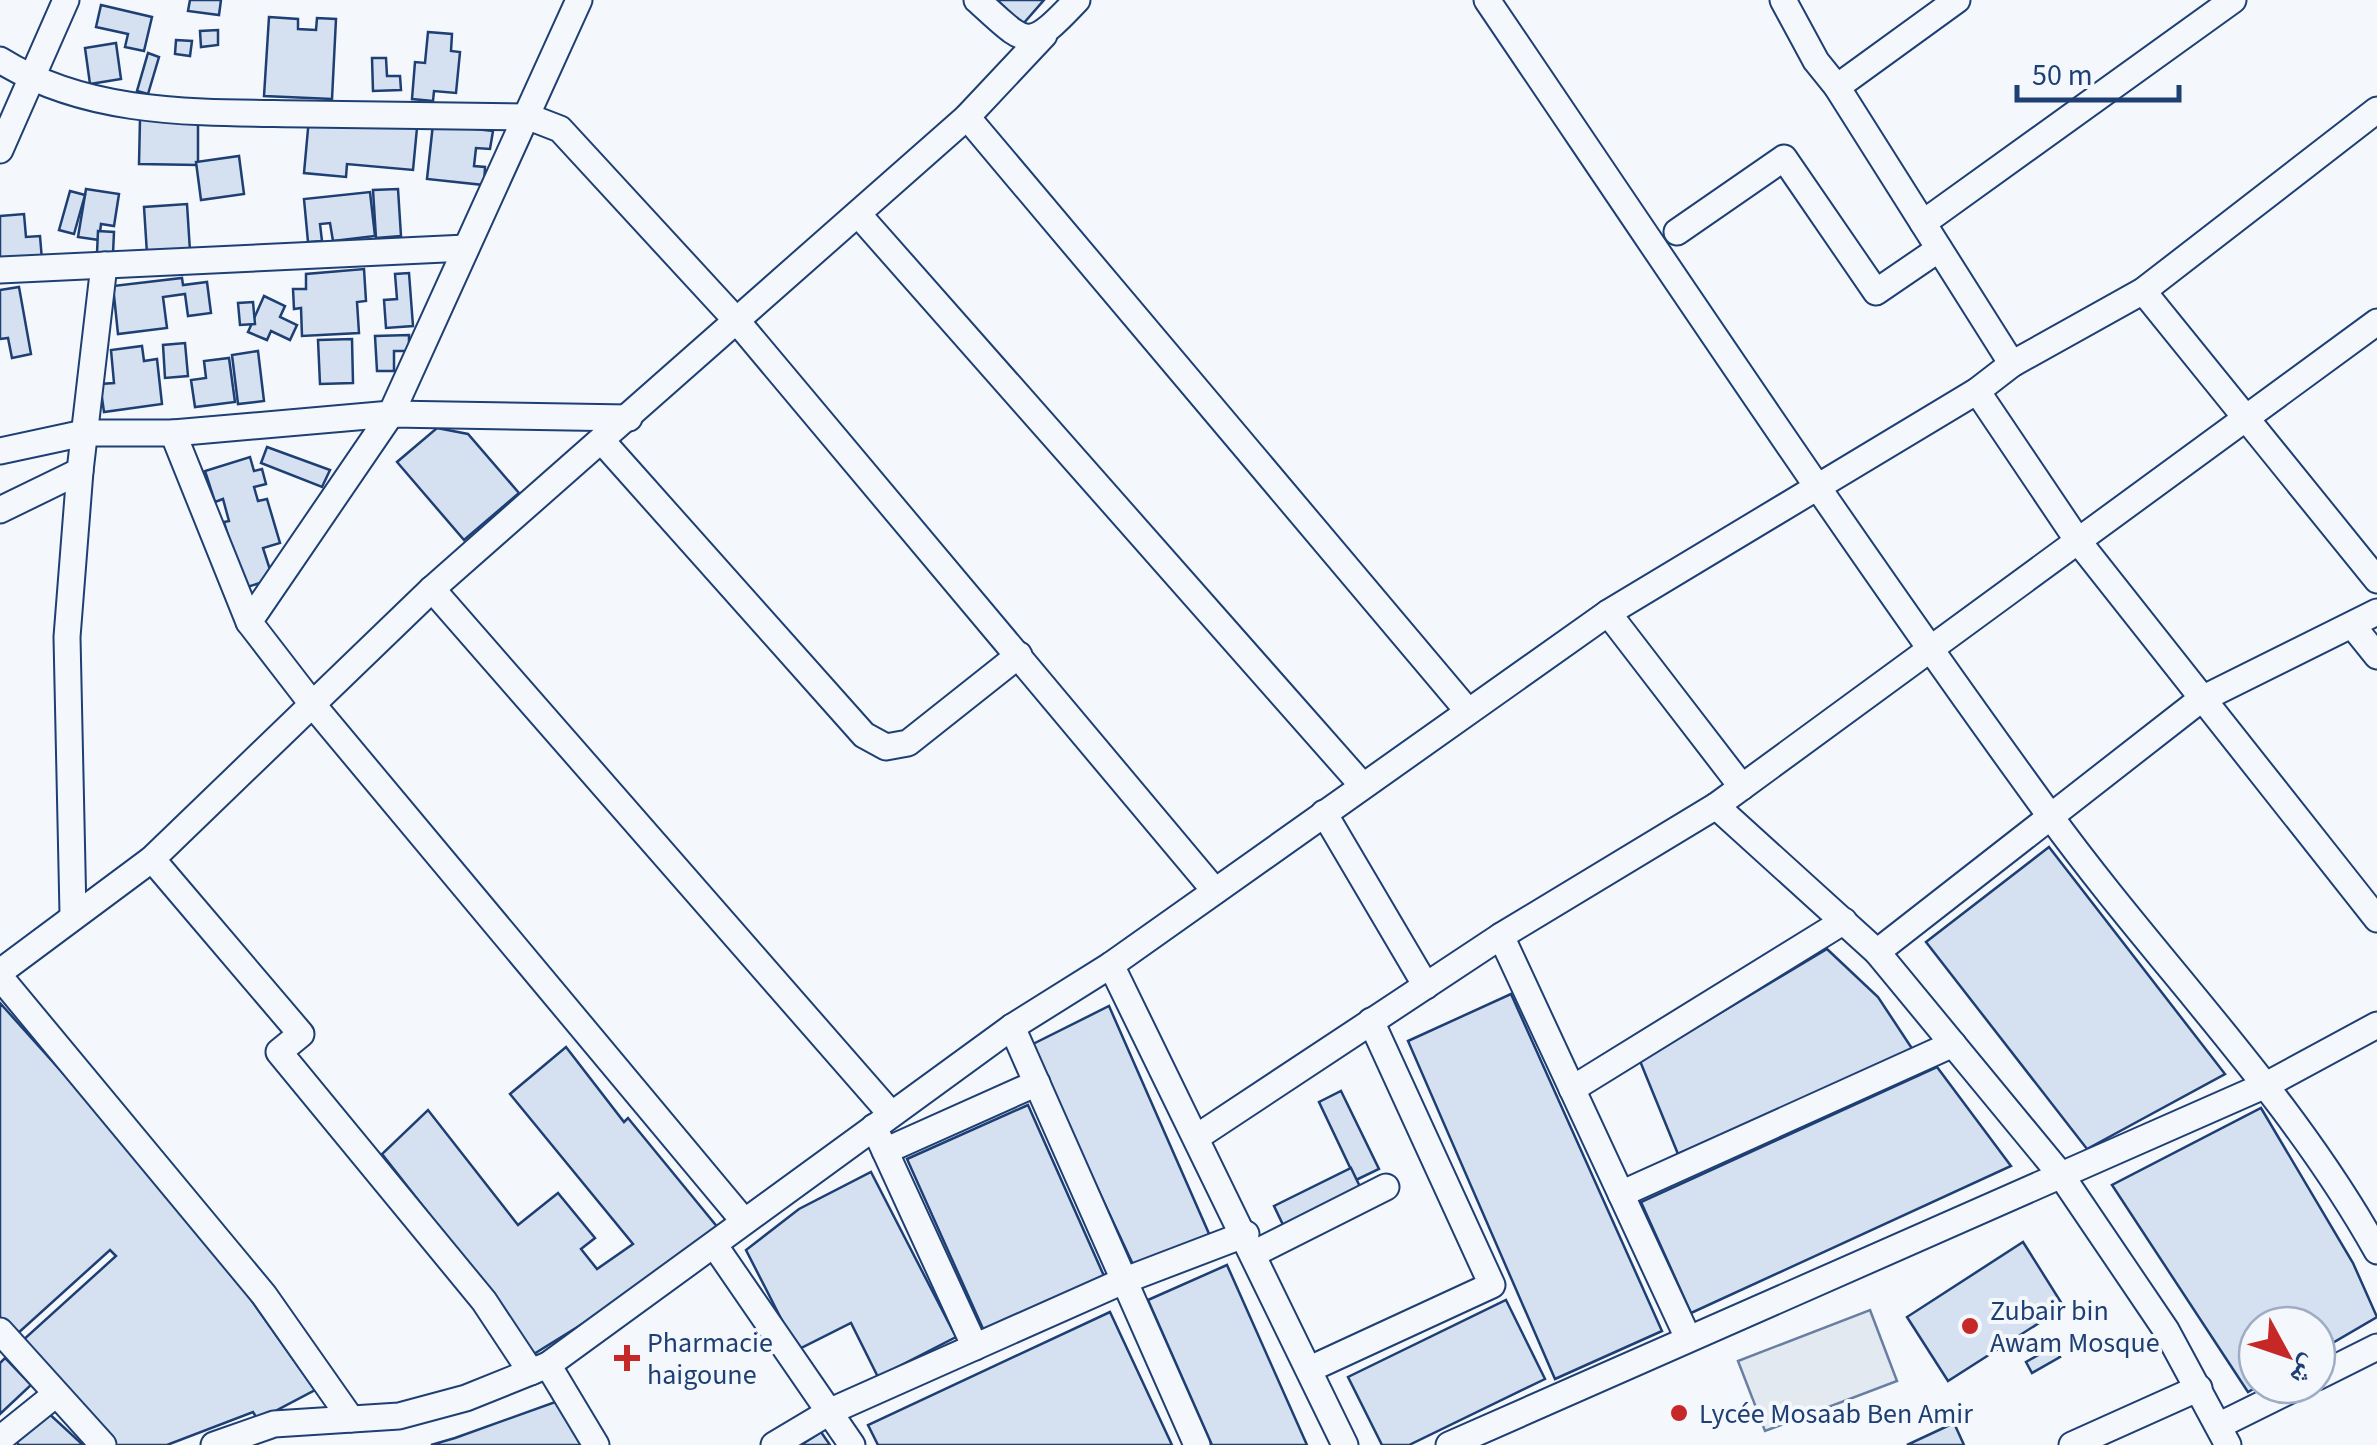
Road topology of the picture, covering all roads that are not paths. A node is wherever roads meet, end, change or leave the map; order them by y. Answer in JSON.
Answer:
{"nodes":[{"id":1,"x":66,"y":0,"type":"edge"},
{"id":2,"x":579,"y":0,"type":"edge"},
{"id":3,"x":976,"y":0,"type":"edge"},
{"id":4,"x":1077,"y":0,"type":"edge"},
{"id":5,"x":1487,"y":0,"type":"edge"},
{"id":6,"x":1783,"y":0,"type":"edge"},
{"id":7,"x":1958,"y":0,"type":"edge"},
{"id":8,"x":2233,"y":0,"type":"edge"},
{"id":9,"x":1044,"y":36,"type":"junction"},
{"id":10,"x":0,"y":60,"type":"edge"},
{"id":11,"x":33,"y":80,"type":"junction"},
{"id":12,"x":1837,"y":87,"type":"junction"},
{"id":13,"x":2377,"y":110,"type":"edge"},
{"id":14,"x":529,"y":117,"type":"junction"},
{"id":15,"x":966,"y":117,"type":"junction"},
{"id":16,"x":0,"y":150,"type":"edge"},
{"id":17,"x":858,"y":214,"type":"junction"},
{"id":18,"x":1923,"y":223,"type":"junction"},
{"id":19,"x":1677,"y":232,"type":"dead end"},
{"id":20,"x":466,"y":248,"type":"junction"},
{"id":21,"x":1939,"y":249,"type":"junction"},
{"id":22,"x":104,"y":265,"type":"junction"},
{"id":23,"x":0,"y":270,"type":"edge"},
{"id":24,"x":2143,"y":291,"type":"junction"},
{"id":25,"x":736,"y":320,"type":"junction"},
{"id":26,"x":2377,"y":322,"type":"edge"},
{"id":27,"x":2012,"y":364,"type":"junction"},
{"id":28,"x":1977,"y":391,"type":"junction"},
{"id":29,"x":390,"y":414,"type":"junction"},
{"id":30,"x":629,"y":418,"type":"junction"},
{"id":31,"x":2244,"y":419,"type":"junction"},
{"id":32,"x":84,"y":433,"type":"junction"},
{"id":33,"x":173,"y":433,"type":"junction"},
{"id":34,"x":602,"y":442,"type":"junction"},
{"id":35,"x":0,"y":451,"type":"edge"},
{"id":36,"x":80,"y":471,"type":"junction"},
{"id":37,"x":1816,"y":486,"type":"junction"},
{"id":38,"x":0,"y":510,"type":"edge"},
{"id":39,"x":2078,"y":541,"type":"junction"},
{"id":40,"x":2377,"y":580,"type":"edge"},
{"id":41,"x":432,"y":589,"type":"junction"},
{"id":42,"x":2377,"y":612,"type":"edge"},
{"id":43,"x":1608,"y":613,"type":"junction"},
{"id":44,"x":249,"y":622,"type":"junction"},
{"id":45,"x":2352,"y":625,"type":"junction"},
{"id":46,"x":1930,"y":650,"type":"junction"},
{"id":47,"x":1019,"y":655,"type":"junction"},
{"id":48,"x":2377,"y":656,"type":"edge"},
{"id":49,"x":2200,"y":700,"type":"junction"},
{"id":50,"x":313,"y":705,"type":"junction"},
{"id":51,"x":1467,"y":710,"type":"junction"},
{"id":52,"x":1362,"y":786,"type":"junction"},
{"id":53,"x":1742,"y":787,"type":"junction"},
{"id":54,"x":1716,"y":806,"type":"junction"},
{"id":55,"x":1324,"y":813,"type":"junction"},
{"id":56,"x":2052,"y":819,"type":"junction"},
{"id":57,"x":152,"y":860,"type":"junction"},
{"id":58,"x":1215,"y":891,"type":"junction"},
{"id":59,"x":73,"y":914,"type":"junction"},
{"id":60,"x":2377,"y":919,"type":"edge"},
{"id":61,"x":1844,"y":921,"type":"junction"},
{"id":62,"x":1501,"y":936,"type":"junction"},
{"id":63,"x":1878,"y":952,"type":"junction"},
{"id":64,"x":1112,"y":966,"type":"junction"},
{"id":65,"x":0,"y":975,"type":"edge"},
{"id":66,"x":1426,"y":986,"type":"junction"},
{"id":67,"x":1372,"y":1022,"type":"junction"},
{"id":68,"x":2377,"y":1025,"type":"edge"},
{"id":69,"x":1012,"y":1027,"type":"junction"},
{"id":70,"x":1953,"y":1044,"type":"junction"},
{"id":71,"x":1037,"y":1083,"type":"junction"},
{"id":72,"x":2268,"y":1084,"type":"junction"},
{"id":73,"x":1572,"y":1090,"type":"junction"},
{"id":74,"x":882,"y":1120,"type":"junction"},
{"id":75,"x":1196,"y":1137,"type":"junction"},
{"id":76,"x":885,"y":1151,"type":"junction"},
{"id":77,"x":2061,"y":1175,"type":"junction"},
{"id":78,"x":1386,"y":1187,"type":"dead end"},
{"id":79,"x":1621,"y":1194,"type":"junction"},
{"id":80,"x":743,"y":1220,"type":"junction"},
{"id":81,"x":1250,"y":1243,"type":"junction"},
{"id":82,"x":715,"y":1246,"type":"junction"},
{"id":83,"x":2377,"y":1251,"type":"edge"},
{"id":84,"x":1123,"y":1281,"type":"junction"},
{"id":85,"x":0,"y":1331,"type":"edge"},
{"id":86,"x":1687,"y":1336,"type":"junction"},
{"id":87,"x":975,"y":1347,"type":"junction"},
{"id":88,"x":2377,"y":1348,"type":"edge"},
{"id":89,"x":2337,"y":1367,"type":"edge"},
{"id":90,"x":540,"y":1368,"type":"junction"},
{"id":91,"x":1310,"y":1370,"type":"junction"},
{"id":92,"x":2199,"y":1388,"type":"junction"},
{"id":93,"x":56,"y":1394,"type":"junction"},
{"id":94,"x":2270,"y":1405,"type":"edge"},
{"id":95,"x":831,"y":1411,"type":"junction"},
{"id":96,"x":351,"y":1419,"type":"junction"},
{"id":97,"x":279,"y":1435,"type":"edge"},
{"id":98,"x":2224,"y":1435,"type":"edge"},
{"id":99,"x":0,"y":1440,"type":"edge"},
{"id":100,"x":102,"y":1445,"type":"edge"},
{"id":101,"x":214,"y":1445,"type":"edge"},
{"id":102,"x":596,"y":1445,"type":"edge"},
{"id":103,"x":774,"y":1445,"type":"edge"},
{"id":104,"x":852,"y":1445,"type":"edge"},
{"id":105,"x":1198,"y":1445,"type":"edge"},
{"id":106,"x":1345,"y":1445,"type":"edge"},
{"id":107,"x":1448,"y":1445,"type":"edge"},
{"id":108,"x":2072,"y":1445,"type":"edge"}],
"edges":[{"from":1,"to":11,"type":"street"},
{"from":2,"to":14,"type":"street"},
{"from":3,"to":9,"type":"street"},
{"from":4,"to":9,"type":"street"},
{"from":5,"to":37,"type":"street"},
{"from":6,"to":12,"type":"street"},
{"from":7,"to":12,"type":"street"},
{"from":8,"to":18,"type":"street"},
{"from":9,"to":15,"type":"street"},
{"from":10,"to":11,"type":"street"},
{"from":11,"to":14,"type":"street"},
{"from":11,"to":16,"type":"street"},
{"from":12,"to":18,"type":"street"},
{"from":13,"to":24,"type":"street"},
{"from":14,"to":20,"type":"street"},
{"from":14,"to":25,"type":"street"},
{"from":15,"to":17,"type":"street"},
{"from":15,"to":51,"type":"street"},
{"from":17,"to":25,"type":"street"},
{"from":17,"to":52,"type":"street"},
{"from":18,"to":21,"type":"street"},
{"from":19,"to":21,"type":"street"},
{"from":20,"to":22,"type":"street"},
{"from":20,"to":29,"type":"street"},
{"from":21,"to":27,"type":"street"},
{"from":22,"to":23,"type":"street"},
{"from":22,"to":32,"type":"street"},
{"from":24,"to":27,"type":"street"},
{"from":24,"to":31,"type":"street"},
{"from":25,"to":30,"type":"street"},
{"from":25,"to":47,"type":"street"},
{"from":26,"to":31,"type":"street"},
{"from":27,"to":28,"type":"street"},
{"from":28,"to":37,"type":"street"},
{"from":28,"to":39,"type":"street"},
{"from":29,"to":30,"type":"street"},
{"from":29,"to":33,"type":"street"},
{"from":29,"to":44,"type":"street"},
{"from":30,"to":34,"type":"street"},
{"from":31,"to":39,"type":"street"},
{"from":31,"to":40,"type":"street"},
{"from":32,"to":33,"type":"street"},
{"from":32,"to":35,"type":"street"},
{"from":32,"to":36,"type":"street"},
{"from":33,"to":44,"type":"street"},
{"from":34,"to":41,"type":"street"},
{"from":34,"to":47,"type":"street"},
{"from":36,"to":38,"type":"street"},
{"from":36,"to":59,"type":"street"},
{"from":37,"to":43,"type":"street"},
{"from":37,"to":46,"type":"street"},
{"from":39,"to":46,"type":"street"},
{"from":39,"to":49,"type":"street"},
{"from":41,"to":50,"type":"street"},
{"from":41,"to":74,"type":"street"},
{"from":42,"to":45,"type":"street"},
{"from":43,"to":51,"type":"street"},
{"from":43,"to":53,"type":"street"},
{"from":44,"to":50,"type":"street"},
{"from":45,"to":48,"type":"street"},
{"from":45,"to":49,"type":"street"},
{"from":46,"to":53,"type":"street"},
{"from":46,"to":56,"type":"street"},
{"from":47,"to":58,"type":"street"},
{"from":49,"to":56,"type":"street"},
{"from":49,"to":60,"type":"street"},
{"from":50,"to":57,"type":"street"},
{"from":50,"to":80,"type":"street"},
{"from":51,"to":52,"type":"street"},
{"from":52,"to":55,"type":"street"},
{"from":53,"to":54,"type":"street"},
{"from":54,"to":61,"type":"street"},
{"from":54,"to":62,"type":"street"},
{"from":55,"to":58,"type":"street"},
{"from":55,"to":66,"type":"street"},
{"from":56,"to":63,"type":"street"},
{"from":56,"to":72,"type":"street"},
{"from":57,"to":59,"type":"street"},
{"from":57,"to":90,"type":"street"},
{"from":58,"to":64,"type":"street"},
{"from":59,"to":65,"type":"street"},
{"from":61,"to":63,"type":"street"},
{"from":61,"to":73,"type":"street"},
{"from":62,"to":66,"type":"street"},
{"from":62,"to":73,"type":"street"},
{"from":63,"to":70,"type":"street"},
{"from":64,"to":69,"type":"street"},
{"from":64,"to":75,"type":"street"},
{"from":65,"to":96,"type":"street"},
{"from":66,"to":67,"type":"street"},
{"from":67,"to":75,"type":"street"},
{"from":67,"to":91,"type":"street"},
{"from":68,"to":72,"type":"street"},
{"from":69,"to":71,"type":"street"},
{"from":69,"to":74,"type":"street"},
{"from":70,"to":77,"type":"street"},
{"from":70,"to":79,"type":"street"},
{"from":71,"to":76,"type":"street"},
{"from":71,"to":84,"type":"street"},
{"from":72,"to":77,"type":"street"},
{"from":72,"to":83,"type":"street"},
{"from":73,"to":79,"type":"street"},
{"from":74,"to":76,"type":"street"},
{"from":74,"to":80,"type":"street"},
{"from":75,"to":81,"type":"street"},
{"from":76,"to":87,"type":"street"},
{"from":77,"to":86,"type":"street"},
{"from":77,"to":92,"type":"street"},
{"from":78,"to":81,"type":"street"},
{"from":79,"to":86,"type":"street"},
{"from":80,"to":82,"type":"street"},
{"from":81,"to":84,"type":"street"},
{"from":81,"to":91,"type":"street"},
{"from":82,"to":90,"type":"street"},
{"from":82,"to":95,"type":"street"},
{"from":84,"to":87,"type":"street"},
{"from":84,"to":105,"type":"street"},
{"from":85,"to":93,"type":"street"},
{"from":86,"to":107,"type":"street"},
{"from":87,"to":95,"type":"street"},
{"from":88,"to":89,"type":"street"},
{"from":90,"to":96,"type":"street"},
{"from":90,"to":102,"type":"street"},
{"from":91,"to":106,"type":"street"},
{"from":92,"to":98,"type":"street"},
{"from":92,"to":108,"type":"street"},
{"from":93,"to":99,"type":"street"},
{"from":93,"to":100,"type":"street"},
{"from":94,"to":98,"type":"street"},
{"from":95,"to":103,"type":"street"},
{"from":95,"to":104,"type":"street"},
{"from":96,"to":97,"type":"street"},
{"from":97,"to":101,"type":"street"}]}
